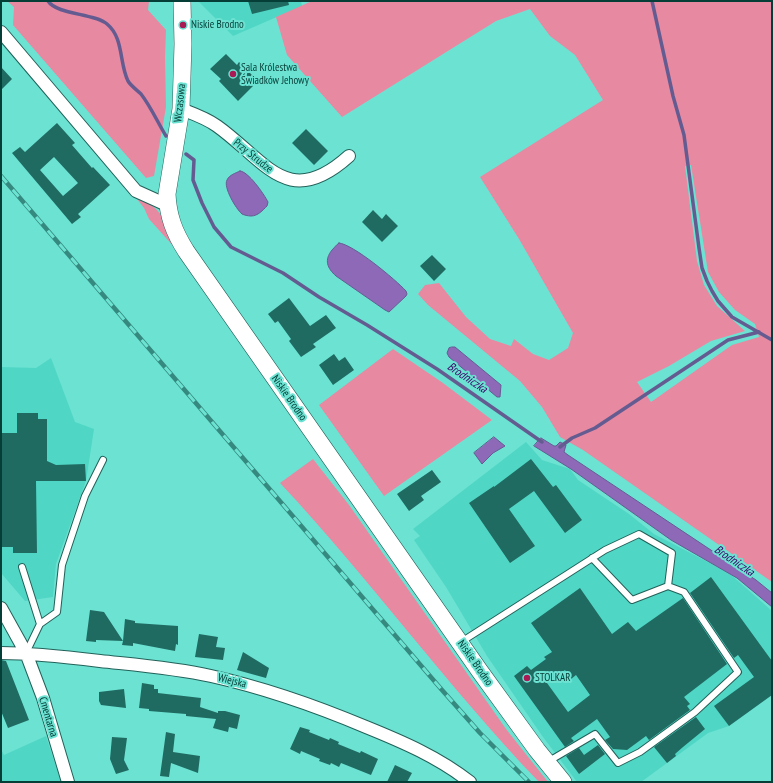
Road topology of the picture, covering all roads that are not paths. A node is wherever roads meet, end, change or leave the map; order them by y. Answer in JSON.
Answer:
{"nodes":[{"id":1,"x":183,"y":2,"type":"edge"},
{"id":2,"x":1,"y":32,"type":"edge"},
{"id":3,"x":181,"y":110,"type":"junction"},
{"id":4,"x":350,"y":156,"type":"dead end"},
{"id":5,"x":168,"y":205,"type":"junction"},
{"id":6,"x":103,"y":460,"type":"dead end"},
{"id":7,"x":592,"y":558,"type":"junction"},
{"id":8,"x":22,"y":567,"type":"dead end"},
{"id":9,"x":668,"y":586,"type":"junction"},
{"id":10,"x":1,"y":608,"type":"edge"},
{"id":11,"x":40,"y":624,"type":"junction"},
{"id":12,"x":460,"y":643,"type":"junction"},
{"id":13,"x":26,"y":653,"type":"junction"},
{"id":14,"x":1,"y":654,"type":"edge"},
{"id":15,"x":547,"y":762,"type":"junction"},
{"id":16,"x":68,"y":782,"type":"edge"},
{"id":17,"x":470,"y":782,"type":"edge"},
{"id":18,"x":563,"y":782,"type":"edge"}],
"edges":[{"from":1,"to":3,"type":"street","name":"Wczasowa"},
{"from":2,"to":5,"type":"street"},
{"from":3,"to":4,"type":"street","name":"Przy Strudze"},
{"from":3,"to":5,"type":"street","name":"Wczasowa"},
{"from":5,"to":12,"type":"street","name":"Niskie Brodno"},
{"from":6,"to":11,"type":"lane"},
{"from":7,"to":9,"type":"lane"},
{"from":7,"to":9,"type":"lane"},
{"from":7,"to":12,"type":"lane"},
{"from":8,"to":11,"type":"lane"},
{"from":9,"to":15,"type":"lane"},
{"from":10,"to":13,"type":"street"},
{"from":11,"to":13,"type":"lane"},
{"from":12,"to":15,"type":"street","name":"Niskie Brodno"},
{"from":13,"to":14,"type":"street","name":"Wiejska"},
{"from":13,"to":16,"type":"street","name":"Cmentarna"},
{"from":13,"to":17,"type":"street","name":"Wiejska"},
{"from":15,"to":18,"type":"street","name":"Niskie Brodno"}]}
